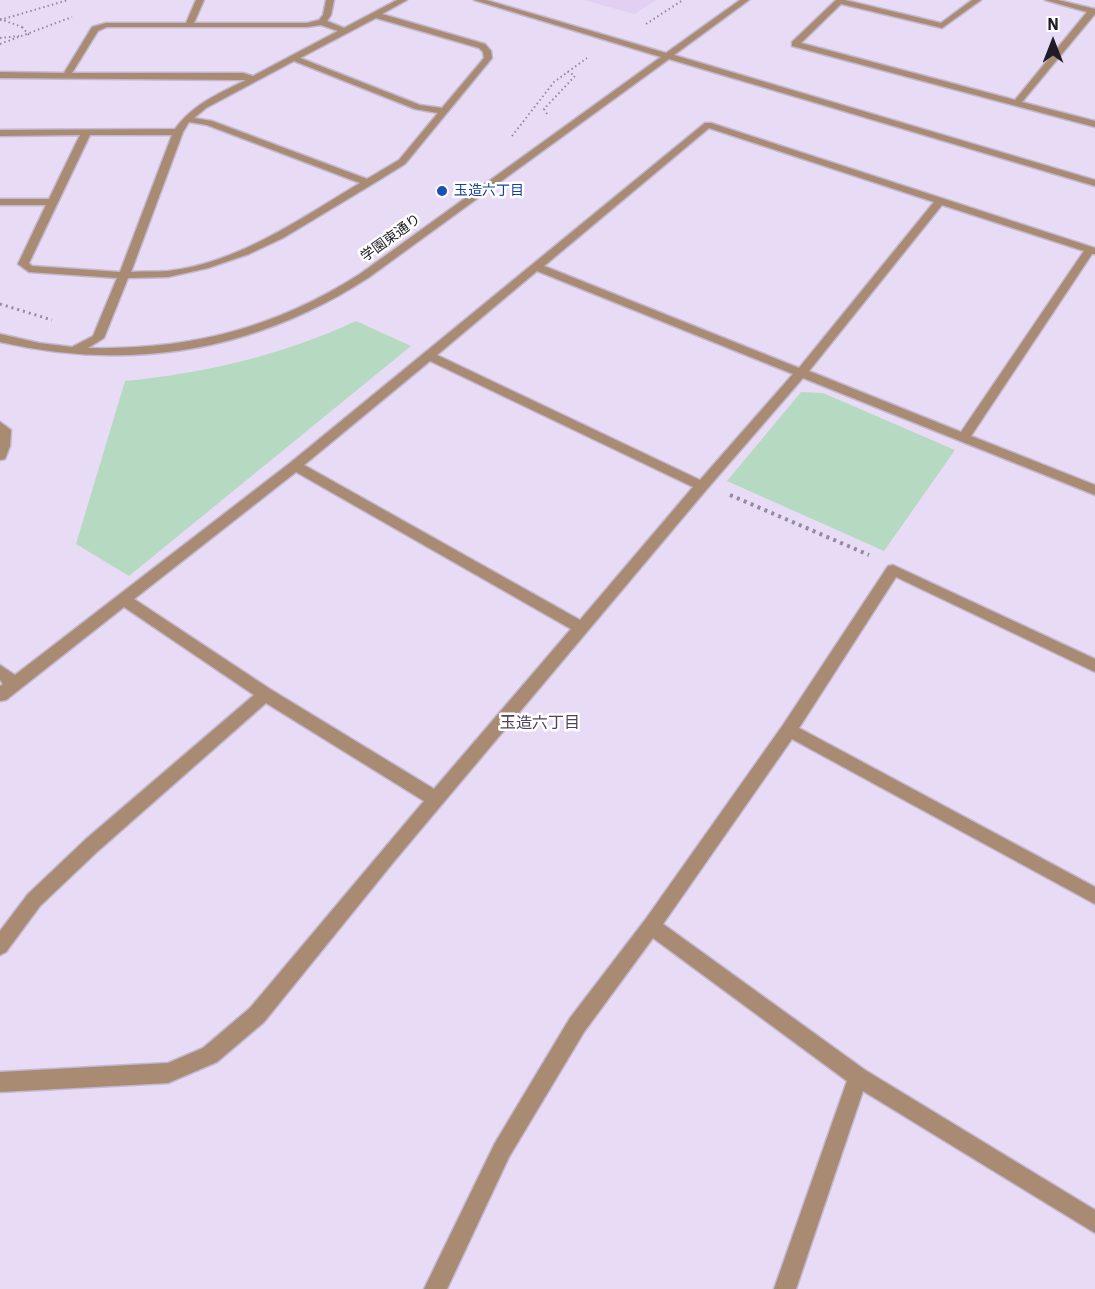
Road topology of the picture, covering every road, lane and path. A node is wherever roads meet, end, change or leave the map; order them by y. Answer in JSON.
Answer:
{"nodes":[{"id":1,"x":68,"y":0,"type":"edge"},
{"id":2,"x":200,"y":0,"type":"edge"},
{"id":3,"x":330,"y":0,"type":"edge"},
{"id":4,"x":403,"y":0,"type":"edge"},
{"id":5,"x":478,"y":0,"type":"edge"},
{"id":6,"x":683,"y":0,"type":"edge"},
{"id":7,"x":745,"y":0,"type":"edge"},
{"id":8,"x":976,"y":0,"type":"edge"},
{"id":9,"x":1049,"y":0,"type":"edge"},
{"id":10,"x":1094,"y":12,"type":"edge"},
{"id":11,"x":376,"y":15,"type":"junction"},
{"id":12,"x":75,"y":16,"type":"dead end"},
{"id":13,"x":0,"y":20,"type":"edge"},
{"id":14,"x":322,"y":22,"type":"junction"},
{"id":15,"x":189,"y":25,"type":"junction"},
{"id":16,"x":643,"y":27,"type":"dead end"},
{"id":17,"x":344,"y":31,"type":"junction"},
{"id":18,"x":29,"y":35,"type":"junction"},
{"id":19,"x":0,"y":38,"type":"edge"},
{"id":20,"x":0,"y":44,"type":"edge"},
{"id":21,"x":592,"y":54,"type":"dead end"},
{"id":22,"x":667,"y":56,"type":"junction"},
{"id":23,"x":293,"y":58,"type":"junction"},
{"id":24,"x":567,"y":71,"type":"junction"},
{"id":25,"x":0,"y":75,"type":"edge"},
{"id":26,"x":66,"y":75,"type":"junction"},
{"id":27,"x":254,"y":79,"type":"junction"},
{"id":28,"x":1016,"y":104,"type":"junction"},
{"id":29,"x":444,"y":111,"type":"junction"},
{"id":30,"x":552,"y":117,"type":"dead end"},
{"id":31,"x":187,"y":119,"type":"junction"},
{"id":32,"x":1095,"y":124,"type":"edge"},
{"id":33,"x":0,"y":132,"type":"edge"},
{"id":34,"x":86,"y":132,"type":"junction"},
{"id":35,"x":178,"y":132,"type":"junction"},
{"id":36,"x":508,"y":142,"type":"dead end"},
{"id":37,"x":368,"y":183,"type":"junction"},
{"id":38,"x":1095,"y":183,"type":"edge"},
{"id":39,"x":940,"y":201,"type":"junction"},
{"id":40,"x":0,"y":202,"type":"edge"},
{"id":41,"x":53,"y":202,"type":"junction"},
{"id":42,"x":1092,"y":250,"type":"edge"},
{"id":43,"x":536,"y":267,"type":"junction"},
{"id":44,"x":122,"y":274,"type":"junction"},
{"id":45,"x":0,"y":304,"type":"edge"},
{"id":46,"x":60,"y":323,"type":"dead end"},
{"id":47,"x":0,"y":338,"type":"edge"},
{"id":48,"x":71,"y":352,"type":"junction"},
{"id":49,"x":429,"y":356,"type":"junction"},
{"id":50,"x":802,"y":372,"type":"junction"},
{"id":51,"x":0,"y":426,"type":"edge"},
{"id":52,"x":964,"y":437,"type":"junction"},
{"id":53,"x":0,"y":456,"type":"edge"},
{"id":54,"x":295,"y":466,"type":"junction"},
{"id":55,"x":702,"y":486,"type":"junction"},
{"id":56,"x":1095,"y":490,"type":"edge"},
{"id":57,"x":893,"y":570,"type":"junction"},
{"id":58,"x":125,"y":600,"type":"junction"},
{"id":59,"x":582,"y":628,"type":"junction"},
{"id":60,"x":1095,"y":666,"type":"edge"},
{"id":61,"x":0,"y":671,"type":"edge"},
{"id":62,"x":14,"y":684,"type":"junction"},
{"id":63,"x":265,"y":694,"type":"junction"},
{"id":64,"x":0,"y":695,"type":"edge"},
{"id":65,"x":789,"y":730,"type":"junction"},
{"id":66,"x":436,"y":799,"type":"junction"},
{"id":67,"x":1095,"y":896,"type":"edge"},
{"id":68,"x":651,"y":926,"type":"junction"},
{"id":69,"x":0,"y":946,"type":"edge"},
{"id":70,"x":858,"y":1077,"type":"junction"},
{"id":71,"x":0,"y":1082,"type":"edge"},
{"id":72,"x":1095,"y":1222,"type":"edge"},
{"id":73,"x":435,"y":1289,"type":"edge"},
{"id":74,"x":785,"y":1289,"type":"edge"}],
"edges":[{"from":1,"to":13,"type":"path"},
{"from":2,"to":15,"type":"street"},
{"from":3,"to":14,"type":"street"},
{"from":4,"to":11,"type":"street"},
{"from":5,"to":22,"type":"street"},
{"from":6,"to":16,"type":"path"},
{"from":7,"to":22,"type":"street","name":"学園東通り"},
{"from":8,"to":28,"type":"street"},
{"from":9,"to":10,"type":"street"},
{"from":10,"to":28,"type":"street"},
{"from":11,"to":17,"type":"street"},
{"from":11,"to":29,"type":"street"},
{"from":12,"to":18,"type":"path"},
{"from":13,"to":18,"type":"path","bridge":true},
{"from":14,"to":15,"type":"street"},
{"from":14,"to":17,"type":"street"},
{"from":15,"to":26,"type":"street"},
{"from":17,"to":23,"type":"street"},
{"from":18,"to":19,"type":"path"},
{"from":18,"to":20,"type":"path"},
{"from":21,"to":24,"type":"path"},
{"from":22,"to":38,"type":"street"},
{"from":22,"to":48,"type":"street","name":"学園東通り"},
{"from":23,"to":27,"type":"street"},
{"from":23,"to":29,"type":"street"},
{"from":24,"to":30,"type":"path"},
{"from":24,"to":36,"type":"path"},
{"from":25,"to":26,"type":"street"},
{"from":26,"to":27,"type":"street"},
{"from":27,"to":31,"type":"street"},
{"from":28,"to":32,"type":"street"},
{"from":29,"to":37,"type":"street"},
{"from":31,"to":35,"type":"street"},
{"from":31,"to":37,"type":"street"},
{"from":33,"to":34,"type":"street"},
{"from":34,"to":35,"type":"street"},
{"from":34,"to":41,"type":"street"},
{"from":35,"to":44,"type":"street"},
{"from":37,"to":44,"type":"street"},
{"from":39,"to":42,"type":"street"},
{"from":39,"to":43,"type":"street"},
{"from":39,"to":50,"type":"street"},
{"from":40,"to":41,"type":"street"},
{"from":41,"to":44,"type":"street"},
{"from":42,"to":52,"type":"street"},
{"from":43,"to":49,"type":"street"},
{"from":43,"to":50,"type":"street"},
{"from":44,"to":48,"type":"street"},
{"from":45,"to":46,"type":"path"},
{"from":47,"to":48,"type":"street","name":"学園東通り"},
{"from":49,"to":54,"type":"street"},
{"from":49,"to":55,"type":"street"},
{"from":50,"to":52,"type":"street"},
{"from":50,"to":55,"type":"street"},
{"from":51,"to":53,"type":"street"},
{"from":52,"to":56,"type":"street"},
{"from":54,"to":58,"type":"street"},
{"from":54,"to":59,"type":"street"},
{"from":55,"to":57,"type":"path"},
{"from":55,"to":59,"type":"street"},
{"from":57,"to":60,"type":"street"},
{"from":57,"to":65,"type":"street"},
{"from":58,"to":62,"type":"street"},
{"from":58,"to":63,"type":"street"},
{"from":59,"to":66,"type":"street"},
{"from":61,"to":62,"type":"street"},
{"from":62,"to":64,"type":"street"},
{"from":63,"to":66,"type":"street"},
{"from":63,"to":69,"type":"street"},
{"from":65,"to":67,"type":"street"},
{"from":65,"to":68,"type":"street"},
{"from":66,"to":71,"type":"street"},
{"from":68,"to":70,"type":"street"},
{"from":68,"to":73,"type":"street"},
{"from":70,"to":72,"type":"street"},
{"from":70,"to":74,"type":"street"}]}
